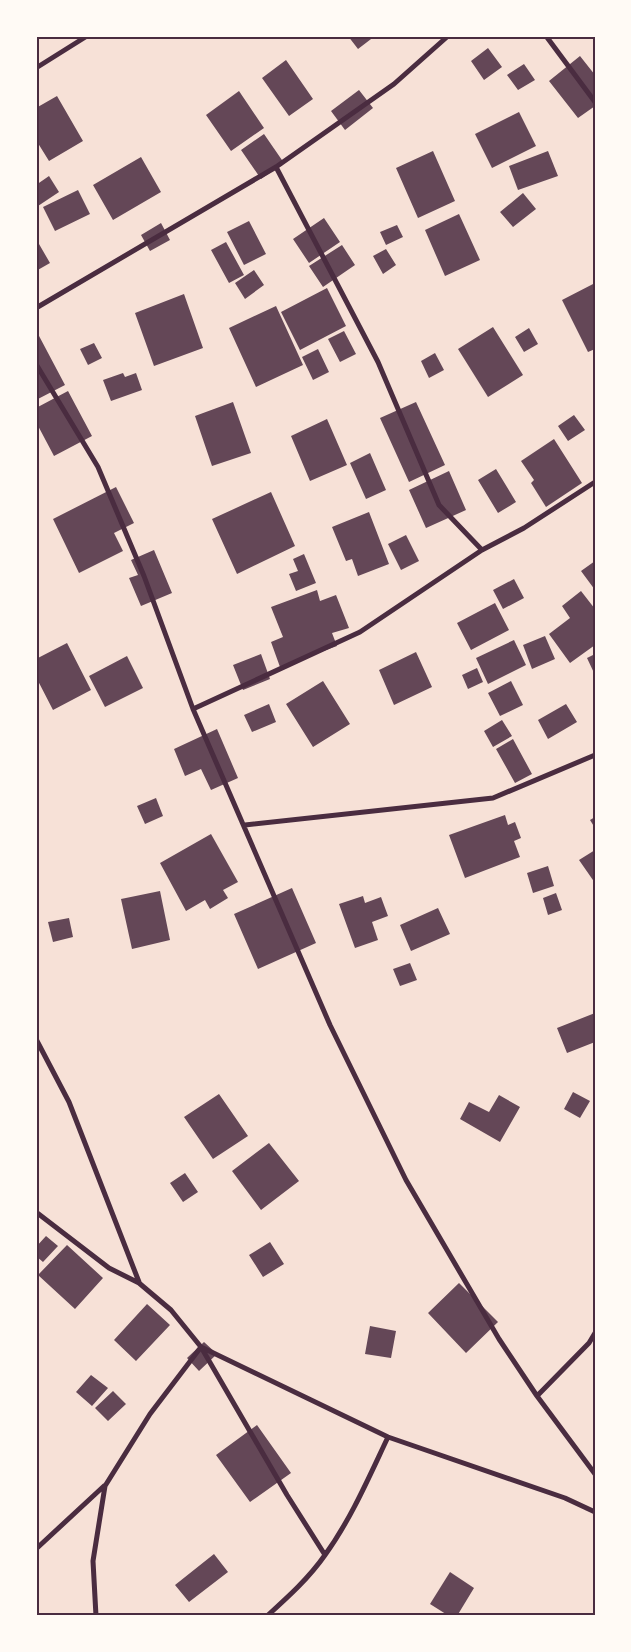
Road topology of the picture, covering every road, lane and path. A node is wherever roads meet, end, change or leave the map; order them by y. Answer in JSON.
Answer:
{"nodes":[{"id":1,"x":88,"y":36,"type":"edge"},
{"id":2,"x":448,"y":36,"type":"edge"},
{"id":3,"x":546,"y":36,"type":"edge"},
{"id":4,"x":36,"y":68,"type":"edge"},
{"id":5,"x":595,"y":102,"type":"edge"},
{"id":6,"x":276,"y":167,"type":"junction"},
{"id":7,"x":36,"y":308,"type":"edge"},
{"id":8,"x":36,"y":364,"type":"edge"},
{"id":9,"x":595,"y":482,"type":"edge"},
{"id":10,"x":482,"y":550,"type":"junction"},
{"id":11,"x":193,"y":709,"type":"junction"},
{"id":12,"x":595,"y":755,"type":"edge"},
{"id":13,"x":245,"y":825,"type":"junction"},
{"id":14,"x":36,"y":1039,"type":"edge"},
{"id":15,"x":36,"y":1212,"type":"edge"},
{"id":16,"x":139,"y":1283,"type":"junction"},
{"id":17,"x":595,"y":1333,"type":"edge"},
{"id":18,"x":201,"y":1347,"type":"junction"},
{"id":19,"x":537,"y":1396,"type":"junction"},
{"id":20,"x":388,"y":1437,"type":"junction"},
{"id":21,"x":595,"y":1474,"type":"edge"},
{"id":22,"x":105,"y":1486,"type":"junction"},
{"id":23,"x":595,"y":1512,"type":"edge"},
{"id":24,"x":36,"y":1549,"type":"edge"},
{"id":25,"x":325,"y":1555,"type":"junction"},
{"id":26,"x":96,"y":1616,"type":"edge"},
{"id":27,"x":267,"y":1616,"type":"edge"}],
"edges":[{"from":1,"to":4,"type":"street"},
{"from":2,"to":6,"type":"street"},
{"from":3,"to":5,"type":"street"},
{"from":6,"to":7,"type":"street"},
{"from":6,"to":10,"type":"street"},
{"from":8,"to":11,"type":"street"},
{"from":9,"to":10,"type":"street"},
{"from":10,"to":11,"type":"street"},
{"from":11,"to":13,"type":"street"},
{"from":12,"to":13,"type":"street"},
{"from":13,"to":19,"type":"street"},
{"from":14,"to":16,"type":"street"},
{"from":15,"to":16,"type":"street"},
{"from":16,"to":18,"type":"street"},
{"from":17,"to":19,"type":"street"},
{"from":18,"to":20,"type":"street"},
{"from":18,"to":22,"type":"street"},
{"from":18,"to":25,"type":"street"},
{"from":19,"to":21,"type":"street"},
{"from":20,"to":23,"type":"street"},
{"from":20,"to":25,"type":"street"},
{"from":22,"to":24,"type":"street"},
{"from":22,"to":26,"type":"street"},
{"from":25,"to":27,"type":"street"}]}
